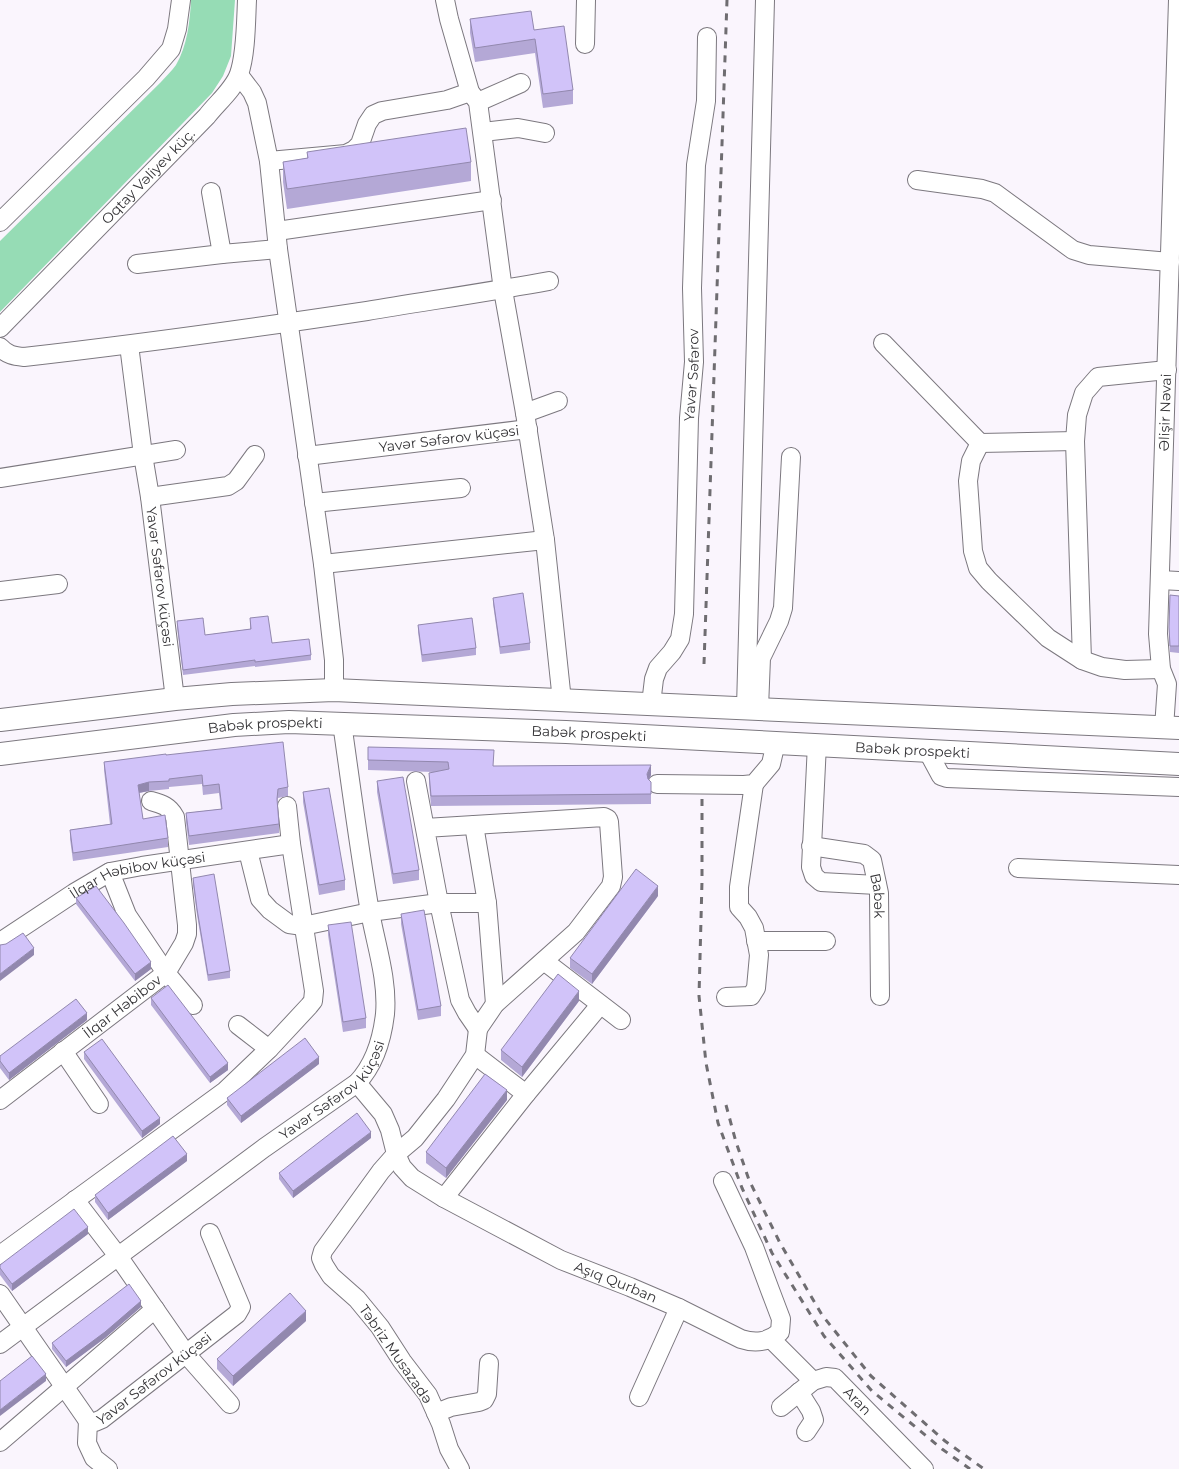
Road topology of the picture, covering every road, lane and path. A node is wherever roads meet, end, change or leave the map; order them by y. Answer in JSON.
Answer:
{"nodes":[{"id":1,"x":181,"y":0,"type":"edge"},
{"id":2,"x":247,"y":0,"type":"edge"},
{"id":3,"x":445,"y":0,"type":"edge"},
{"id":4,"x":586,"y":0,"type":"edge"},
{"id":5,"x":765,"y":0,"type":"edge"},
{"id":6,"x":1178,"y":2,"type":"edge"},
{"id":7,"x":707,"y":37,"type":"dead end"},
{"id":8,"x":585,"y":44,"type":"dead end"},
{"id":9,"x":239,"y":75,"type":"junction"},
{"id":10,"x":521,"y":83,"type":"dead end"},
{"id":11,"x":474,"y":97,"type":"junction"},
{"id":12,"x":483,"y":132,"type":"junction"},
{"id":13,"x":545,"y":133,"type":"dead end"},
{"id":14,"x":269,"y":161,"type":"junction"},
{"id":15,"x":917,"y":180,"type":"dead end"},
{"id":16,"x":211,"y":192,"type":"dead end"},
{"id":17,"x":1175,"y":199,"type":"edge"},
{"id":18,"x":492,"y":200,"type":"junction"},
{"id":19,"x":0,"y":222,"type":"edge"},
{"id":20,"x":277,"y":231,"type":"junction"},
{"id":21,"x":278,"y":249,"type":"junction"},
{"id":22,"x":222,"y":254,"type":"junction"},
{"id":23,"x":1170,"y":262,"type":"junction"},
{"id":24,"x":137,"y":264,"type":"dead end"},
{"id":25,"x":549,"y":281,"type":"dead end"},
{"id":26,"x":503,"y":290,"type":"junction"},
{"id":27,"x":289,"y":322,"type":"junction"},
{"id":28,"x":0,"y":328,"type":"edge"},
{"id":29,"x":883,"y":343,"type":"dead end"},
{"id":30,"x":129,"y":345,"type":"junction"},
{"id":31,"x":0,"y":347,"type":"edge"},
{"id":32,"x":1167,"y":370,"type":"junction"},
{"id":33,"x":558,"y":400,"type":"dead end"},
{"id":34,"x":527,"y":421,"type":"junction"},
{"id":35,"x":1075,"y":441,"type":"junction"},
{"id":36,"x":980,"y":444,"type":"junction"},
{"id":37,"x":176,"y":450,"type":"dead end"},
{"id":38,"x":256,"y":454,"type":"dead end"},
{"id":39,"x":143,"y":455,"type":"junction"},
{"id":40,"x":307,"y":456,"type":"junction"},
{"id":41,"x":790,"y":457,"type":"dead end"},
{"id":42,"x":0,"y":478,"type":"edge"},
{"id":43,"x":461,"y":488,"type":"dead end"},
{"id":44,"x":150,"y":497,"type":"junction"},
{"id":45,"x":314,"y":503,"type":"junction"},
{"id":46,"x":545,"y":540,"type":"junction"},
{"id":47,"x":323,"y":564,"type":"junction"},
{"id":48,"x":1160,"y":580,"type":"junction"},
{"id":49,"x":1179,"y":581,"type":"edge"},
{"id":50,"x":58,"y":584,"type":"dead end"},
{"id":51,"x":0,"y":592,"type":"edge"},
{"id":52,"x":1082,"y":660,"type":"junction"},
{"id":53,"x":1169,"y":679,"type":"edge"},
{"id":54,"x":334,"y":690,"type":"junction"},
{"id":55,"x":175,"y":699,"type":"junction"},
{"id":56,"x":562,"y":701,"type":"junction"},
{"id":57,"x":651,"y":704,"type":"junction"},
{"id":58,"x":752,"y":708,"type":"junction"},
{"id":59,"x":0,"y":720,"type":"edge"},
{"id":60,"x":342,"y":723,"type":"junction"},
{"id":61,"x":1172,"y":728,"type":"edge"},
{"id":62,"x":776,"y":742,"type":"junction"},
{"id":63,"x":817,"y":744,"type":"junction"},
{"id":64,"x":927,"y":750,"type":"junction"},
{"id":65,"x":0,"y":754,"type":"edge"},
{"id":66,"x":1179,"y":764,"type":"edge"},
{"id":67,"x":416,"y":781,"type":"dead end"},
{"id":68,"x":657,"y":784,"type":"dead end"},
{"id":69,"x":754,"y":784,"type":"junction"},
{"id":70,"x":1179,"y":787,"type":"edge"},
{"id":71,"x":150,"y":801,"type":"dead end"},
{"id":72,"x":287,"y":806,"type":"dead end"},
{"id":73,"x":474,"y":825,"type":"junction"},
{"id":74,"x":426,"y":828,"type":"junction"},
{"id":75,"x":291,"y":844,"type":"junction"},
{"id":76,"x":811,"y":846,"type":"junction"},
{"id":77,"x":248,"y":851,"type":"junction"},
{"id":78,"x":180,"y":860,"type":"junction"},
{"id":79,"x":1018,"y":868,"type":"dead end"},
{"id":80,"x":110,"y":872,"type":"junction"},
{"id":81,"x":1179,"y":875,"type":"edge"},
{"id":82,"x":877,"y":885,"type":"junction"},
{"id":83,"x":439,"y":903,"type":"junction"},
{"id":84,"x":486,"y":903,"type":"junction"},
{"id":85,"x":370,"y":912,"type":"junction"},
{"id":86,"x":303,"y":926,"type":"junction"},
{"id":87,"x":756,"y":941,"type":"junction"},
{"id":88,"x":826,"y":941,"type":"dead end"},
{"id":89,"x":0,"y":942,"type":"edge"},
{"id":90,"x":544,"y":961,"type":"junction"},
{"id":91,"x":166,"y":973,"type":"junction"},
{"id":92,"x":880,"y":996,"type":"dead end"},
{"id":93,"x":726,"y":997,"type":"dead end"},
{"id":94,"x":495,"y":1004,"type":"junction"},
{"id":95,"x":193,"y":1005,"type":"dead end"},
{"id":96,"x":600,"y":1005,"type":"junction"},
{"id":97,"x":621,"y":1020,"type":"dead end"},
{"id":98,"x":238,"y":1025,"type":"dead end"},
{"id":99,"x":478,"y":1028,"type":"junction"},
{"id":100,"x":269,"y":1049,"type":"junction"},
{"id":101,"x":63,"y":1051,"type":"junction"},
{"id":102,"x":475,"y":1055,"type":"junction"},
{"id":103,"x":356,"y":1083,"type":"junction"},
{"id":104,"x":2,"y":1093,"type":"edge"},
{"id":105,"x":526,"y":1094,"type":"junction"},
{"id":106,"x":99,"y":1104,"type":"dead end"},
{"id":107,"x":396,"y":1154,"type":"junction"},
{"id":108,"x":723,"y":1181,"type":"dead end"},
{"id":109,"x":444,"y":1198,"type":"junction"},
{"id":110,"x":75,"y":1200,"type":"junction"},
{"id":111,"x":210,"y":1233,"type":"dead end"},
{"id":112,"x":0,"y":1255,"type":"edge"},
{"id":113,"x":118,"y":1256,"type":"junction"},
{"id":114,"x":0,"y":1294,"type":"edge"},
{"id":115,"x":679,"y":1308,"type":"junction"},
{"id":116,"x":155,"y":1309,"type":"junction"},
{"id":117,"x":22,"y":1327,"type":"junction"},
{"id":118,"x":771,"y":1339,"type":"junction"},
{"id":119,"x":0,"y":1344,"type":"edge"},
{"id":120,"x":186,"y":1354,"type":"junction"},
{"id":121,"x":489,"y":1363,"type":"dead end"},
{"id":122,"x":806,"y":1387,"type":"junction"},
{"id":123,"x":65,"y":1388,"type":"junction"},
{"id":124,"x":639,"y":1397,"type":"dead end"},
{"id":125,"x":230,"y":1404,"type":"dead end"},
{"id":126,"x":781,"y":1407,"type":"dead end"},
{"id":127,"x":436,"y":1413,"type":"junction"},
{"id":128,"x":88,"y":1421,"type":"junction"},
{"id":129,"x":806,"y":1432,"type":"dead end"},
{"id":130,"x":0,"y":1442,"type":"edge"},
{"id":131,"x":95,"y":1465,"type":"edge"},
{"id":132,"x":460,"y":1469,"type":"edge"},
{"id":133,"x":924,"y":1469,"type":"edge"}],
"edges":[{"from":1,"to":19,"type":"street"},
{"from":2,"to":9,"type":"street","name":"Oqtay Vəliyev küç."},
{"from":3,"to":11,"type":"street"},
{"from":4,"to":8,"type":"street"},
{"from":5,"to":58,"type":"street"},
{"from":6,"to":17,"type":"street","name":"Əlişir Nəvai"},
{"from":7,"to":57,"type":"street","name":"Yavər Səfərov"},
{"from":9,"to":14,"type":"street"},
{"from":9,"to":28,"type":"street","name":"Oqtay Vəliyev küç."},
{"from":10,"to":11,"type":"street"},
{"from":11,"to":12,"type":"street"},
{"from":11,"to":14,"type":"street"},
{"from":12,"to":13,"type":"street"},
{"from":12,"to":18,"type":"street"},
{"from":14,"to":20,"type":"street"},
{"from":15,"to":23,"type":"street"},
{"from":16,"to":22,"type":"street"},
{"from":17,"to":23,"type":"street","name":"Əlişir Nəvai"},
{"from":18,"to":20,"type":"street"},
{"from":18,"to":26,"type":"street"},
{"from":20,"to":21,"type":"street"},
{"from":21,"to":22,"type":"street"},
{"from":21,"to":27,"type":"street"},
{"from":22,"to":24,"type":"street"},
{"from":23,"to":32,"type":"street","name":"Əlişir Nəvai"},
{"from":25,"to":26,"type":"street"},
{"from":26,"to":27,"type":"street"},
{"from":26,"to":34,"type":"street"},
{"from":27,"to":30,"type":"street"},
{"from":27,"to":40,"type":"street"},
{"from":29,"to":36,"type":"street"},
{"from":30,"to":31,"type":"street"},
{"from":30,"to":39,"type":"street","name":"Yavər Səfərov küçəsi"},
{"from":32,"to":35,"type":"street"},
{"from":32,"to":48,"type":"street","name":"Əlişir Nəvai"},
{"from":33,"to":34,"type":"street"},
{"from":34,"to":40,"type":"street","name":"Yavər Səfərov küçəsi"},
{"from":34,"to":46,"type":"street","name":"Yavər Səfərov küçəsi"},
{"from":35,"to":36,"type":"street"},
{"from":35,"to":52,"type":"street"},
{"from":36,"to":52,"type":"street"},
{"from":37,"to":39,"type":"street"},
{"from":38,"to":44,"type":"street"},
{"from":39,"to":42,"type":"street"},
{"from":39,"to":44,"type":"street","name":"Yavər Səfərov küçəsi"},
{"from":40,"to":45,"type":"street"},
{"from":41,"to":58,"type":"street"},
{"from":43,"to":45,"type":"street"},
{"from":44,"to":55,"type":"street","name":"Yavər Səfərov küçəsi"},
{"from":45,"to":47,"type":"street"},
{"from":46,"to":47,"type":"street"},
{"from":46,"to":56,"type":"street","name":"Yavər Səfərov küçəsi"},
{"from":47,"to":54,"type":"street"},
{"from":48,"to":49,"type":"street"},
{"from":48,"to":53,"type":"street","name":"Əlişir Nəvai"},
{"from":50,"to":51,"type":"street"},
{"from":52,"to":53,"type":"street"},
{"from":53,"to":61,"type":"street","name":"Əlişir Nəvai"},
{"from":54,"to":55,"type":"main road"},
{"from":54,"to":56,"type":"main road"},
{"from":55,"to":59,"type":"main road"},
{"from":56,"to":57,"type":"main road"},
{"from":57,"to":58,"type":"main road"},
{"from":58,"to":61,"type":"main road"},
{"from":60,"to":62,"type":"main road","name":"Babək prospekti"},
{"from":60,"to":65,"type":"main road","name":"Babək prospekti"},
{"from":60,"to":85,"type":"street","name":"Yavər Səfərov küçəsi"},
{"from":62,"to":63,"type":"main road","name":"Babək prospekti"},
{"from":62,"to":69,"type":"street"},
{"from":63,"to":64,"type":"main road","name":"Babək prospekti"},
{"from":63,"to":76,"type":"street"},
{"from":64,"to":66,"type":"main road","name":"Babək prospekti"},
{"from":64,"to":70,"type":"street"},
{"from":67,"to":74,"type":"street"},
{"from":68,"to":69,"type":"street"},
{"from":69,"to":87,"type":"street"},
{"from":71,"to":78,"type":"street"},
{"from":72,"to":75,"type":"street"},
{"from":73,"to":74,"type":"street"},
{"from":73,"to":84,"type":"street"},
{"from":73,"to":90,"type":"street"},
{"from":74,"to":83,"type":"street"},
{"from":75,"to":77,"type":"street","name":"İlqar Həbibov küçəsi"},
{"from":75,"to":86,"type":"street"},
{"from":76,"to":82,"type":"street","name":"Babək"},
{"from":76,"to":82,"type":"street"},
{"from":77,"to":78,"type":"street","name":"İlqar Həbibov küçəsi"},
{"from":77,"to":86,"type":"street"},
{"from":78,"to":80,"type":"street","name":"İlqar Həbibov küçəsi"},
{"from":78,"to":91,"type":"street"},
{"from":79,"to":81,"type":"street"},
{"from":80,"to":89,"type":"street","name":"İlqar Həbibov küçəsi"},
{"from":80,"to":91,"type":"street","name":"İlqar Həbibov"},
{"from":82,"to":92,"type":"street","name":"Babək"},
{"from":83,"to":84,"type":"street"},
{"from":83,"to":85,"type":"street"},
{"from":83,"to":99,"type":"street"},
{"from":84,"to":94,"type":"street"},
{"from":85,"to":86,"type":"street"},
{"from":85,"to":103,"type":"street","name":"Yavər Səfərov küçəsi"},
{"from":86,"to":100,"type":"street"},
{"from":87,"to":88,"type":"street"},
{"from":87,"to":93,"type":"street"},
{"from":90,"to":94,"type":"street"},
{"from":90,"to":96,"type":"street"},
{"from":91,"to":95,"type":"street"},
{"from":91,"to":101,"type":"street","name":"İlqar Həbibov"},
{"from":94,"to":99,"type":"street"},
{"from":96,"to":97,"type":"street"},
{"from":96,"to":105,"type":"street"},
{"from":98,"to":100,"type":"street"},
{"from":99,"to":102,"type":"street"},
{"from":100,"to":110,"type":"street"},
{"from":101,"to":104,"type":"street","name":"İlqar Həbibov"},
{"from":101,"to":106,"type":"street"},
{"from":102,"to":105,"type":"street"},
{"from":102,"to":107,"type":"street","name":"Təbriz Musazadə"},
{"from":103,"to":107,"type":"street","name":"Aşıq Qurban"},
{"from":103,"to":113,"type":"street","name":"Yavər Səfərov küçəsi"},
{"from":105,"to":109,"type":"street"},
{"from":107,"to":109,"type":"street","name":"Aşıq Qurban"},
{"from":107,"to":127,"type":"street","name":"Təbriz Musazadə"},
{"from":108,"to":118,"type":"street"},
{"from":109,"to":115,"type":"street","name":"Aşıq Qurban"},
{"from":110,"to":112,"type":"street"},
{"from":110,"to":113,"type":"street"},
{"from":111,"to":120,"type":"street","name":"Yavər Səfərov küçəsi"},
{"from":113,"to":116,"type":"street"},
{"from":113,"to":117,"type":"street","name":"Yavər Səfərov küçəsi"},
{"from":114,"to":117,"type":"street","name":"Yavər Səfərov küçəsi"},
{"from":115,"to":118,"type":"street","name":"Aşıq Qurban"},
{"from":115,"to":124,"type":"street"},
{"from":116,"to":120,"type":"street"},
{"from":116,"to":123,"type":"street"},
{"from":117,"to":119,"type":"street","name":"Yavər Səfərov küçəsi"},
{"from":117,"to":123,"type":"street","name":"Yavər Səfərov küçəsi"},
{"from":118,"to":122,"type":"street"},
{"from":120,"to":125,"type":"street"},
{"from":120,"to":128,"type":"street","name":"Yavər Səfərov küçəsi"},
{"from":121,"to":127,"type":"street"},
{"from":122,"to":126,"type":"street"},
{"from":122,"to":129,"type":"street"},
{"from":122,"to":133,"type":"street","name":"Aran"},
{"from":123,"to":128,"type":"street","name":"Yavər Səfərov küçəsi"},
{"from":123,"to":130,"type":"street"},
{"from":127,"to":132,"type":"street","name":"Təbriz Musazadə"},
{"from":128,"to":131,"type":"street"}]}
